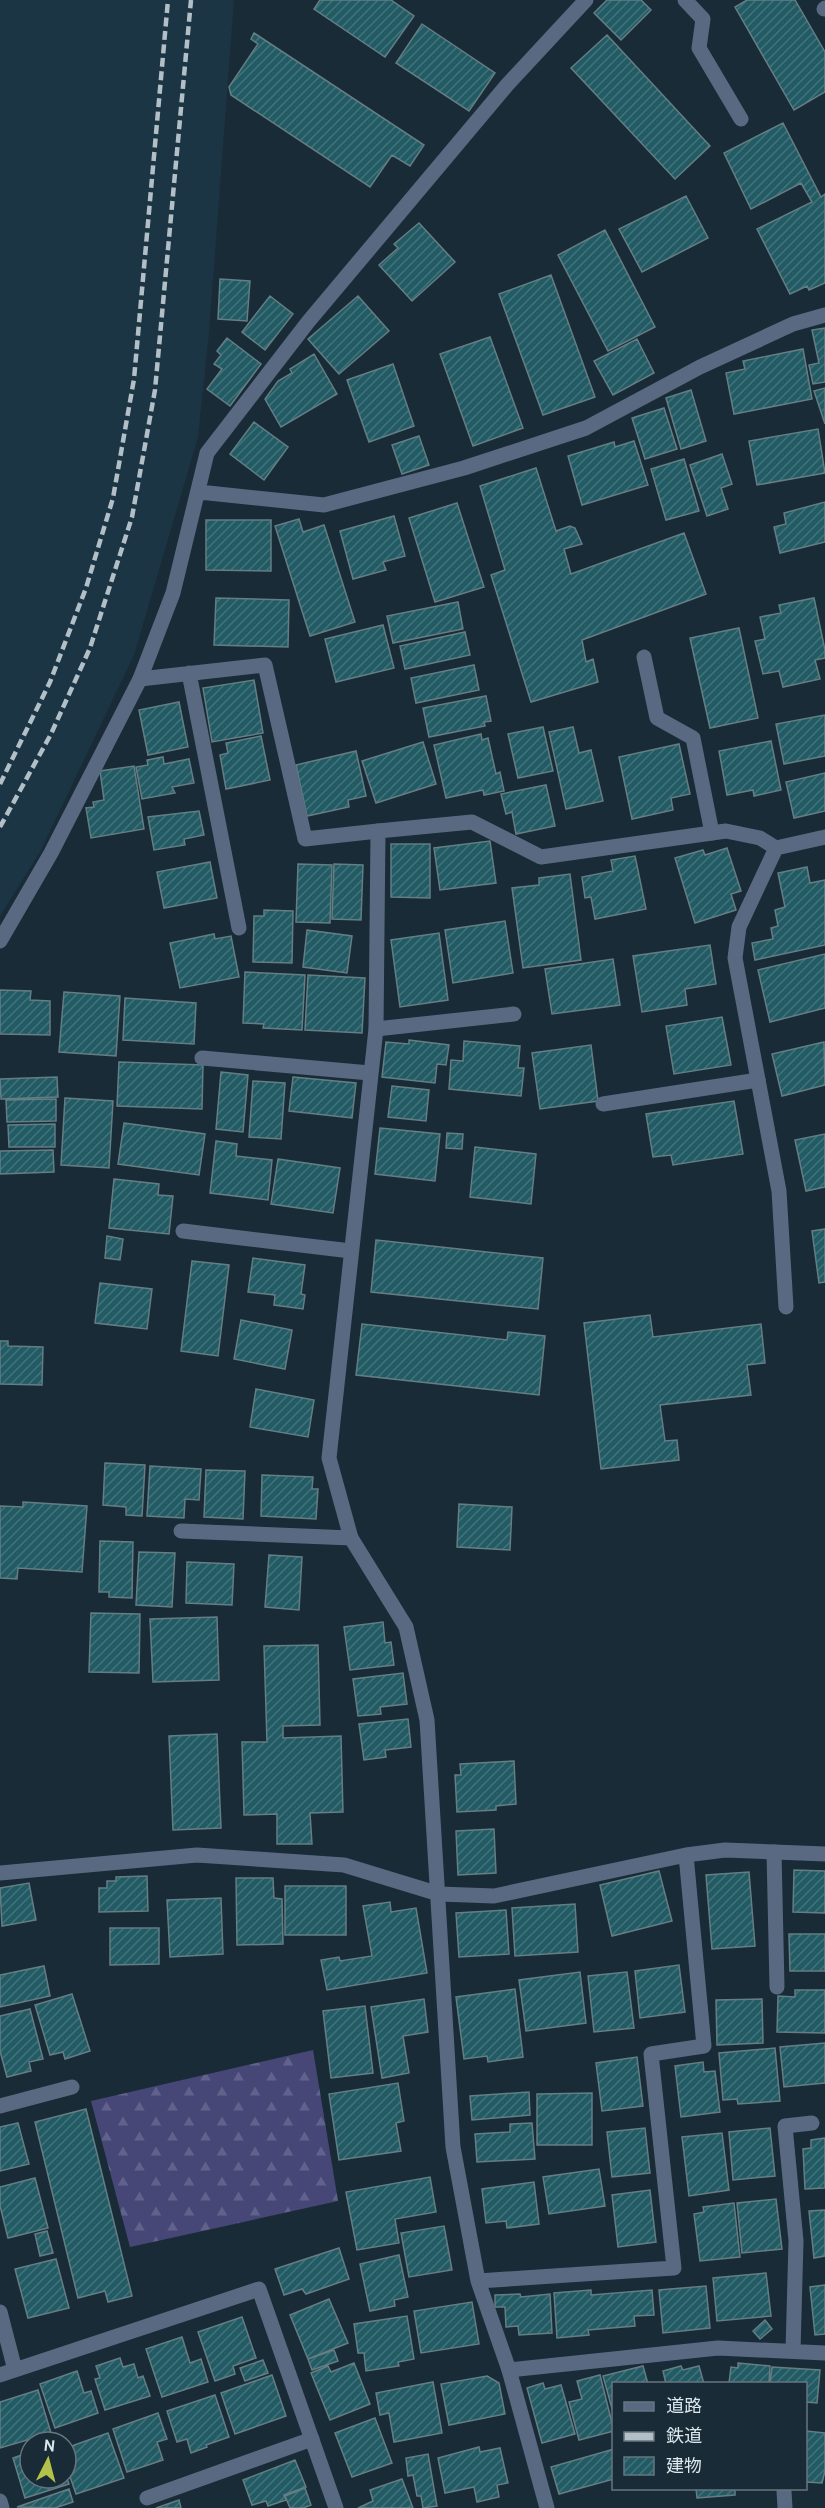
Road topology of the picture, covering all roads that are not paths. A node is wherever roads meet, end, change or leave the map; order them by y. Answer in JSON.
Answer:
{"nodes":[{"id":1,"x":586,"y":0,"type":"edge"},
{"id":2,"x":685,"y":0,"type":"edge"},
{"id":3,"x":741,"y":119,"type":"dead end"},
{"id":4,"x":825,"y":315,"type":"edge"},
{"id":5,"x":199,"y":492,"type":"junction"},
{"id":6,"x":644,"y":657,"type":"dead end"},
{"id":7,"x":189,"y":673,"type":"junction"},
{"id":8,"x":140,"y":679,"type":"junction"},
{"id":9,"x":378,"y":831,"type":"junction"},
{"id":10,"x":712,"y":833,"type":"junction"},
{"id":11,"x":825,"y":837,"type":"edge"},
{"id":12,"x":776,"y":848,"type":"junction"},
{"id":13,"x":239,"y":928,"type":"dead end"},
{"id":14,"x":0,"y":941,"type":"edge"},
{"id":15,"x":514,"y":1014,"type":"dead end"},
{"id":16,"x":376,"y":1029,"type":"junction"},
{"id":17,"x":202,"y":1058,"type":"dead end"},
{"id":18,"x":370,"y":1073,"type":"junction"},
{"id":19,"x":758,"y":1080,"type":"junction"},
{"id":20,"x":603,"y":1104,"type":"dead end"},
{"id":21,"x":183,"y":1231,"type":"dead end"},
{"id":22,"x":351,"y":1251,"type":"junction"},
{"id":23,"x":786,"y":1307,"type":"dead end"},
{"id":24,"x":181,"y":1531,"type":"dead end"},
{"id":25,"x":351,"y":1538,"type":"junction"},
{"id":26,"x":774,"y":1852,"type":"junction"},
{"id":27,"x":825,"y":1854,"type":"edge"},
{"id":28,"x":686,"y":1855,"type":"junction"},
{"id":29,"x":0,"y":1873,"type":"edge"},
{"id":30,"x":439,"y":1894,"type":"junction"},
{"id":31,"x":777,"y":1987,"type":"dead end"},
{"id":32,"x":72,"y":2087,"type":"dead end"},
{"id":33,"x":0,"y":2106,"type":"edge"},
{"id":34,"x":812,"y":2123,"type":"dead end"},
{"id":35,"x":478,"y":2281,"type":"junction"},
{"id":36,"x":0,"y":2312,"type":"edge"},
{"id":37,"x":793,"y":2351,"type":"junction"},
{"id":38,"x":825,"y":2353,"type":"edge"},
{"id":39,"x":509,"y":2370,"type":"junction"},
{"id":40,"x":7,"y":2372,"type":"edge"},
{"id":41,"x":312,"y":2439,"type":"junction"},
{"id":42,"x":784,"y":2491,"type":"dead end"},
{"id":43,"x":147,"y":2498,"type":"dead end"},
{"id":44,"x":0,"y":2501,"type":"edge"},
{"id":45,"x":2,"y":2508,"type":"edge"},
{"id":46,"x":336,"y":2508,"type":"edge"},
{"id":47,"x":547,"y":2508,"type":"edge"},
{"id":48,"x":785,"y":2508,"type":"edge"}],
"edges":[{"from":1,"to":5,"type":"street"},
{"from":2,"to":3,"type":"street"},
{"from":4,"to":5,"type":"street"},
{"from":5,"to":8,"type":"street"},
{"from":6,"to":10,"type":"street"},
{"from":7,"to":8,"type":"street"},
{"from":7,"to":9,"type":"street"},
{"from":7,"to":13,"type":"street"},
{"from":8,"to":14,"type":"street"},
{"from":9,"to":10,"type":"street"},
{"from":9,"to":16,"type":"street"},
{"from":10,"to":12,"type":"street"},
{"from":11,"to":12,"type":"street"},
{"from":12,"to":19,"type":"street"},
{"from":15,"to":16,"type":"street"},
{"from":16,"to":18,"type":"street"},
{"from":17,"to":18,"type":"street"},
{"from":18,"to":22,"type":"street"},
{"from":19,"to":20,"type":"street"},
{"from":19,"to":23,"type":"street"},
{"from":21,"to":22,"type":"street"},
{"from":22,"to":25,"type":"street"},
{"from":24,"to":25,"type":"street"},
{"from":25,"to":30,"type":"street"},
{"from":26,"to":27,"type":"street"},
{"from":26,"to":28,"type":"street"},
{"from":26,"to":31,"type":"street"},
{"from":28,"to":30,"type":"street"},
{"from":28,"to":35,"type":"street"},
{"from":29,"to":30,"type":"street"},
{"from":30,"to":35,"type":"street"},
{"from":32,"to":33,"type":"street"},
{"from":34,"to":37,"type":"street"},
{"from":35,"to":39,"type":"street"},
{"from":36,"to":40,"type":"street"},
{"from":37,"to":38,"type":"street"},
{"from":37,"to":39,"type":"street"},
{"from":39,"to":47,"type":"street"},
{"from":40,"to":41,"type":"street"},
{"from":41,"to":43,"type":"street"},
{"from":41,"to":46,"type":"street"},
{"from":42,"to":48,"type":"street"},
{"from":44,"to":45,"type":"street"}]}
